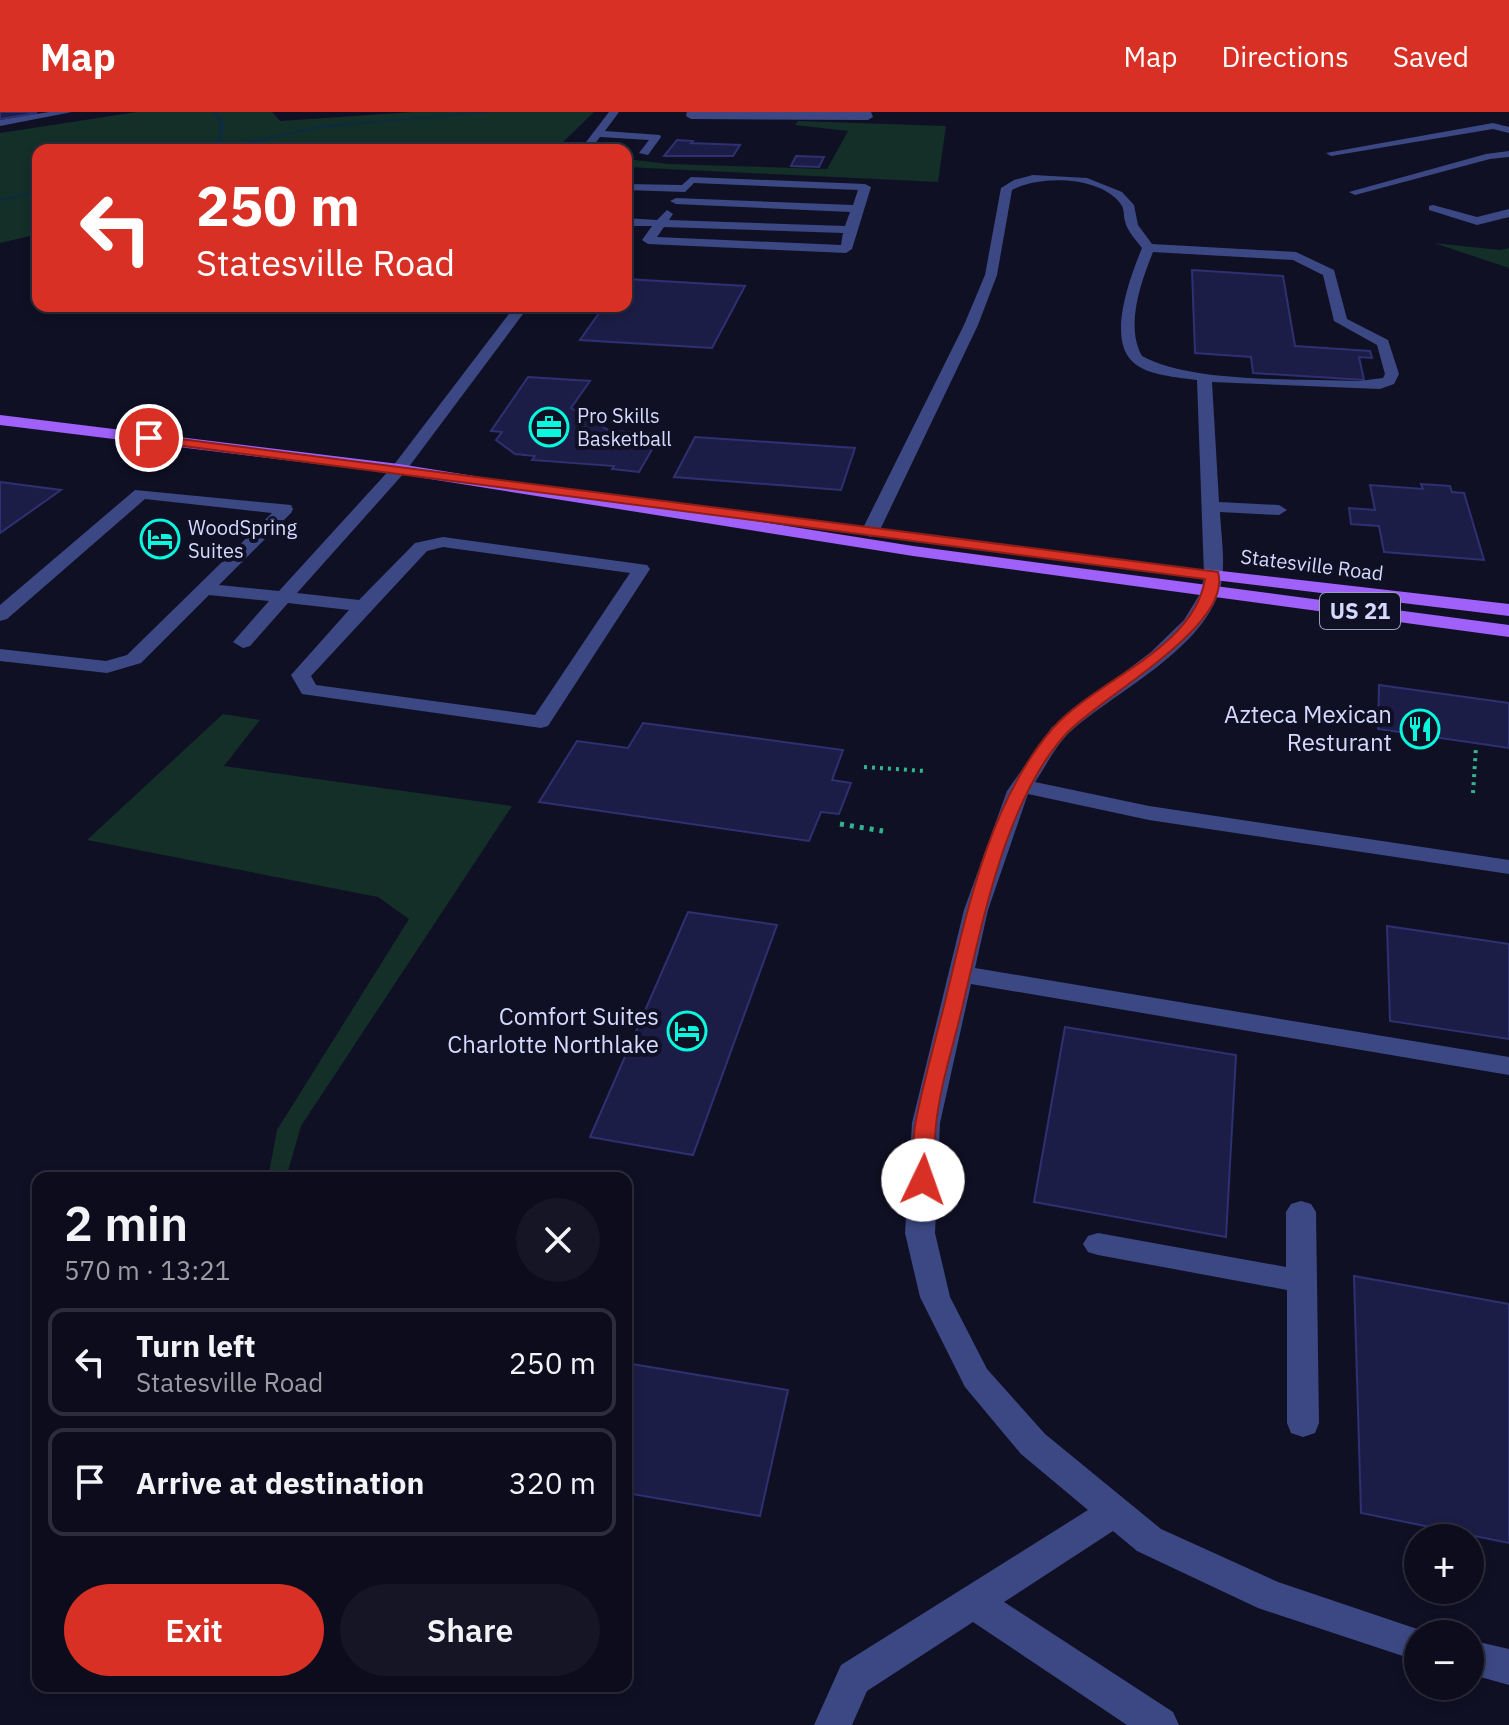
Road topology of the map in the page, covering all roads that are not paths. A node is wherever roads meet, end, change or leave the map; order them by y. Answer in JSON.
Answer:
{"nodes":[{"id":1,"x":67,"y":112,"type":"edge"},
{"id":2,"x":614,"y":112,"type":"edge"},
{"id":3,"x":692,"y":112,"type":"edge"},
{"id":4,"x":866,"y":112,"type":"edge"},
{"id":5,"x":1509,"y":118,"type":"edge"},
{"id":6,"x":0,"y":123,"type":"edge"},
{"id":7,"x":1493,"y":126,"type":"junction"},
{"id":8,"x":1509,"y":130,"type":"edge"},
{"id":9,"x":598,"y":134,"type":"junction"},
{"id":10,"x":590,"y":144,"type":"edge"},
{"id":11,"x":644,"y":153,"type":"dead end"},
{"id":12,"x":1331,"y":153,"type":"dead end"},
{"id":13,"x":1509,"y":154,"type":"edge"},
{"id":14,"x":632,"y":187,"type":"edge"},
{"id":15,"x":685,"y":189,"type":"junction"},
{"id":16,"x":1355,"y":192,"type":"dead end"},
{"id":17,"x":676,"y":201,"type":"junction"},
{"id":18,"x":1433,"y":208,"type":"dead end"},
{"id":19,"x":858,"y":209,"type":"junction"},
{"id":20,"x":1509,"y":213,"type":"edge"},
{"id":21,"x":663,"y":221,"type":"junction"},
{"id":22,"x":632,"y":222,"type":"edge"},
{"id":23,"x":850,"y":230,"type":"junction"},
{"id":24,"x":1148,"y":248,"type":"junction"},
{"id":25,"x":519,"y":312,"type":"edge"},
{"id":26,"x":1204,"y":376,"type":"junction"},
{"id":27,"x":0,"y":420,"type":"edge"},
{"id":28,"x":399,"y":469,"type":"junction"},
{"id":29,"x":586,"y":497,"type":"junction"},
{"id":30,"x":1211,"y":507,"type":"junction"},
{"id":31,"x":1279,"y":510,"type":"dead end"},
{"id":32,"x":870,"y":532,"type":"junction"},
{"id":33,"x":1212,"y":584,"type":"junction"},
{"id":34,"x":205,"y":589,"type":"junction"},
{"id":35,"x":284,"y":597,"type":"junction"},
{"id":36,"x":363,"y":606,"type":"junction"},
{"id":37,"x":1509,"y":610,"type":"edge"},
{"id":38,"x":0,"y":615,"type":"edge"},
{"id":39,"x":1509,"y":631,"type":"edge"},
{"id":40,"x":243,"y":642,"type":"dead end"},
{"id":41,"x":0,"y":655,"type":"edge"},
{"id":42,"x":1022,"y":786,"type":"junction"},
{"id":43,"x":1509,"y":867,"type":"edge"},
{"id":44,"x":961,"y":974,"type":"junction"},
{"id":45,"x":1509,"y":1066,"type":"edge"},
{"id":46,"x":1301,"y":1212,"type":"dead end"},
{"id":47,"x":1098,"y":1244,"type":"dead end"},
{"id":48,"x":1301,"y":1281,"type":"junction"},
{"id":49,"x":1303,"y":1423,"type":"dead end"},
{"id":50,"x":1115,"y":1511,"type":"junction"},
{"id":51,"x":974,"y":1602,"type":"junction"},
{"id":52,"x":1404,"y":1639,"type":"edge"},
{"id":53,"x":1484,"y":1661,"type":"edge"},
{"id":54,"x":1509,"y":1667,"type":"edge"},
{"id":55,"x":833,"y":1725,"type":"edge"},
{"id":56,"x":1160,"y":1725,"type":"edge"}],
"edges":[{"from":1,"to":6,"type":"street"},
{"from":2,"to":9,"type":"street"},
{"from":3,"to":4,"type":"street"},
{"from":5,"to":7,"type":"street"},
{"from":7,"to":8,"type":"street"},
{"from":7,"to":12,"type":"street"},
{"from":9,"to":10,"type":"street"},
{"from":9,"to":11,"type":"street"},
{"from":13,"to":16,"type":"street"},
{"from":14,"to":15,"type":"street"},
{"from":15,"to":17,"type":"street"},
{"from":15,"to":19,"type":"street"},
{"from":17,"to":19,"type":"street"},
{"from":17,"to":21,"type":"street"},
{"from":18,"to":20,"type":"street"},
{"from":19,"to":23,"type":"street"},
{"from":21,"to":22,"type":"street"},
{"from":21,"to":23,"type":"street"},
{"from":21,"to":23,"type":"street"},
{"from":24,"to":26,"type":"street"},
{"from":24,"to":26,"type":"street"},
{"from":24,"to":32,"type":"street"},
{"from":25,"to":28,"type":"street"},
{"from":26,"to":30,"type":"street"},
{"from":27,"to":28,"type":"main road","name":"Statesville Road","number":"US 21"},
{"from":28,"to":29,"type":"main road","name":"Statesville Road","number":"US 21"},
{"from":28,"to":35,"type":"street"},
{"from":29,"to":32,"type":"main road","name":"Statesville Road","number":"US 21"},
{"from":29,"to":33,"type":"main road","name":"Statesville Road","number":"US 21"},
{"from":30,"to":31,"type":"street"},
{"from":30,"to":33,"type":"street"},
{"from":32,"to":33,"type":"main road","name":"Statesville Road","number":"US 21"},
{"from":33,"to":37,"type":"main road","name":"Statesville Road","number":"US 21"},
{"from":33,"to":39,"type":"main road","name":"Statesville Road","number":"US 21"},
{"from":33,"to":42,"type":"street"},
{"from":34,"to":35,"type":"street"},
{"from":34,"to":38,"type":"street"},
{"from":34,"to":41,"type":"street"},
{"from":35,"to":36,"type":"street"},
{"from":35,"to":40,"type":"street"},
{"from":36,"to":36,"type":"street"},
{"from":42,"to":43,"type":"street"},
{"from":42,"to":44,"type":"street"},
{"from":44,"to":45,"type":"street"},
{"from":44,"to":50,"type":"street"},
{"from":46,"to":48,"type":"street"},
{"from":47,"to":48,"type":"street"},
{"from":48,"to":49,"type":"street"},
{"from":50,"to":51,"type":"street"},
{"from":50,"to":52,"type":"street"},
{"from":51,"to":55,"type":"street"},
{"from":51,"to":56,"type":"street"},
{"from":53,"to":54,"type":"street"}]}
